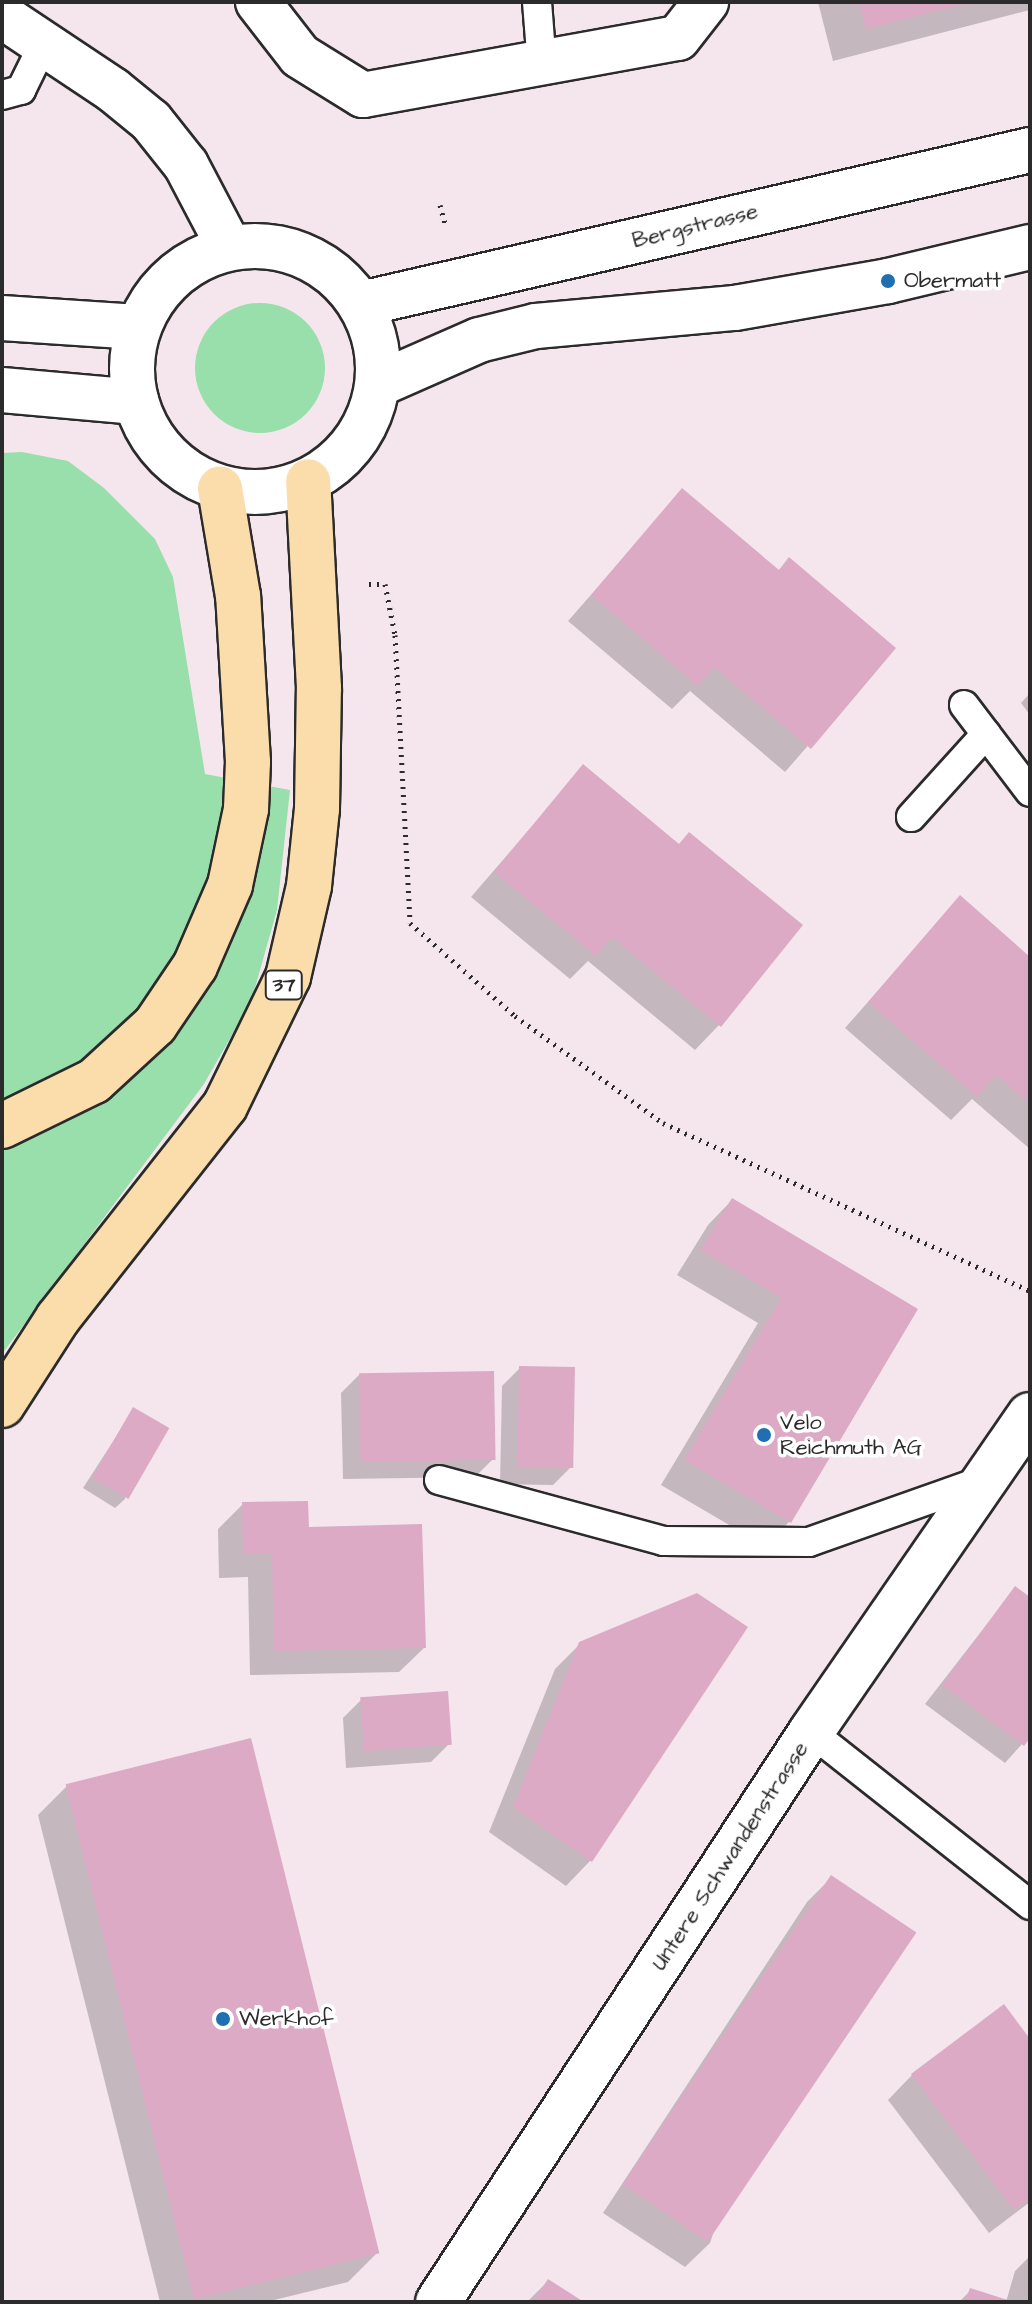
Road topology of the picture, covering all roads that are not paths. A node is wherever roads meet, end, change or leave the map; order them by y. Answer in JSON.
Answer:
{"nodes":[{"id":1,"x":258,"y":2,"type":"edge"},
{"id":2,"x":537,"y":2,"type":"edge"},
{"id":3,"x":706,"y":2,"type":"edge"},
{"id":4,"x":2,"y":16,"type":"edge"},
{"id":5,"x":44,"y":43,"type":"junction"},
{"id":6,"x":542,"y":65,"type":"junction"},
{"id":7,"x":2,"y":95,"type":"edge"},
{"id":8,"x":1030,"y":150,"type":"edge"},
{"id":9,"x":229,"y":247,"type":"junction"},
{"id":10,"x":1030,"y":247,"type":"edge"},
{"id":11,"x":361,"y":304,"type":"junction"},
{"id":12,"x":2,"y":318,"type":"edge"},
{"id":13,"x":138,"y":327,"type":"junction"},
{"id":14,"x":379,"y":384,"type":"junction"},
{"id":15,"x":2,"y":390,"type":"edge"},
{"id":16,"x":136,"y":402,"type":"junction"},
{"id":17,"x":308,"y":481,"type":"junction"},
{"id":18,"x":220,"y":488,"type":"junction"},
{"id":19,"x":964,"y":705,"type":"dead end"},
{"id":20,"x":986,"y":734,"type":"junction"},
{"id":21,"x":1030,"y":792,"type":"edge"},
{"id":22,"x":911,"y":817,"type":"dead end"},
{"id":23,"x":2,"y":1126,"type":"edge"},
{"id":24,"x":2,"y":1405,"type":"edge"},
{"id":25,"x":1030,"y":1415,"type":"edge"},
{"id":26,"x":439,"y":1480,"type":"dead end"},
{"id":27,"x":981,"y":1481,"type":"junction"},
{"id":28,"x":811,"y":1732,"type":"junction"},
{"id":29,"x":1030,"y":1905,"type":"edge"},
{"id":30,"x":438,"y":2302,"type":"edge"}],
"edges":[{"from":1,"to":6,"type":"main road"},
{"from":2,"to":6,"type":"lane"},
{"from":3,"to":6,"type":"main road"},
{"from":4,"to":5,"type":"main road"},
{"from":5,"to":7,"type":"lane"},
{"from":5,"to":9,"type":"main road"},
{"from":8,"to":11,"type":"main road","name":"Bergstrasse"},
{"from":9,"to":11,"type":"main road"},
{"from":9,"to":13,"type":"main road"},
{"from":10,"to":14,"type":"main road"},
{"from":11,"to":14,"type":"main road"},
{"from":12,"to":13,"type":"main road"},
{"from":13,"to":16,"type":"main road"},
{"from":14,"to":17,"type":"main road"},
{"from":15,"to":16,"type":"main road"},
{"from":16,"to":18,"type":"main road"},
{"from":17,"to":18,"type":"main road"},
{"from":17,"to":24,"type":"highway","number":"37"},
{"from":18,"to":23,"type":"highway"},
{"from":19,"to":20,"type":"lane"},
{"from":20,"to":21,"type":"lane"},
{"from":20,"to":22,"type":"lane"},
{"from":25,"to":27,"type":"main road","name":"Untere Schwandenstrasse"},
{"from":26,"to":27,"type":"lane"},
{"from":27,"to":28,"type":"main road","name":"Untere Schwandenstrasse"},
{"from":28,"to":29,"type":"lane"},
{"from":28,"to":30,"type":"main road","name":"Untere Schwandenstrasse"}]}
